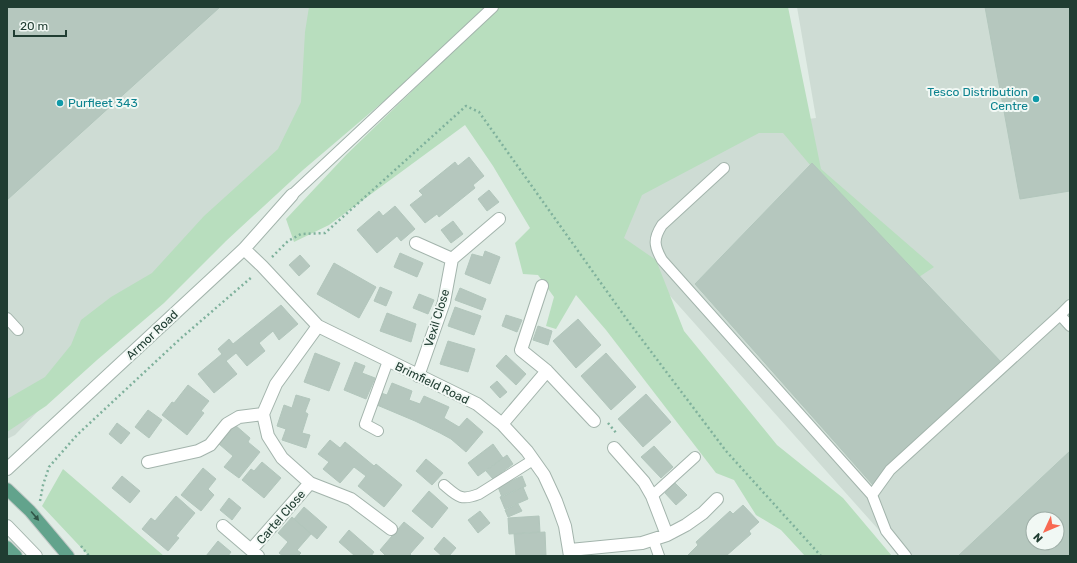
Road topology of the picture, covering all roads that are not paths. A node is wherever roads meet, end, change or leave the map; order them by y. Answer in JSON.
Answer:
{"nodes":[{"id":1,"x":494,"y":7,"type":"edge"},
{"id":2,"x":724,"y":168,"type":"dead end"},
{"id":3,"x":292,"y":195,"type":"joint"},
{"id":4,"x":499,"y":219,"type":"dead end"},
{"id":5,"x":416,"y":243,"type":"dead end"},
{"id":6,"x":244,"y":249,"type":"junction"},
{"id":7,"x":452,"y":259,"type":"junction"},
{"id":8,"x":542,"y":286,"type":"dead end"},
{"id":9,"x":1070,"y":305,"type":"edge"},
{"id":10,"x":1060,"y":314,"type":"junction"},
{"id":11,"x":7,"y":318,"type":"edge"},
{"id":12,"x":318,"y":326,"type":"junction"},
{"id":13,"x":1070,"y":326,"type":"edge"},
{"id":14,"x":18,"y":330,"type":"dead end"},
{"id":15,"x":388,"y":361,"type":"junction"},
{"id":16,"x":547,"y":372,"type":"junction"},
{"id":17,"x":418,"y":376,"type":"junction"},
{"id":18,"x":263,"y":414,"type":"junction"},
{"id":19,"x":594,"y":421,"type":"road end"},
{"id":20,"x":502,"y":424,"type":"junction"},
{"id":21,"x":378,"y":431,"type":"dead end"},
{"id":22,"x":614,"y":448,"type":"road end"},
{"id":23,"x":695,"y":457,"type":"dead end"},
{"id":24,"x":534,"y":460,"type":"junction"},
{"id":25,"x":148,"y":462,"type":"dead end"},
{"id":26,"x":7,"y":469,"type":"edge"},
{"id":27,"x":310,"y":483,"type":"junction"},
{"id":28,"x":444,"y":485,"type":"dead end"},
{"id":29,"x":7,"y":489,"type":"edge"},
{"id":30,"x":652,"y":496,"type":"junction"},
{"id":31,"x":872,"y":496,"type":"junction"},
{"id":32,"x":717,"y":499,"type":"dead end"},
{"id":33,"x":7,"y":526,"type":"edge"},
{"id":34,"x":223,"y":526,"type":"dead end"},
{"id":35,"x":391,"y":529,"type":"dead end"},
{"id":36,"x":667,"y":535,"type":"junction"},
{"id":37,"x":653,"y":539,"type":"junction"},
{"id":38,"x":7,"y":547,"type":"edge"},
{"id":39,"x":255,"y":553,"type":"edge"},
{"id":40,"x":570,"y":553,"type":"edge"},
{"id":41,"x":16,"y":556,"type":"edge"},
{"id":42,"x":36,"y":556,"type":"edge"},
{"id":43,"x":68,"y":556,"type":"edge"},
{"id":44,"x":659,"y":556,"type":"edge"},
{"id":45,"x":906,"y":556,"type":"edge"}],
"edges":[{"from":1,"to":3,"type":"lane"},
{"from":2,"to":31,"type":"lane"},
{"from":3,"to":6,"type":"street","name":"Armor Road"},
{"from":4,"to":7,"type":"street"},
{"from":5,"to":7,"type":"street"},
{"from":6,"to":12,"type":"street","name":"Brimfield Road"},
{"from":6,"to":26,"type":"street","name":"Armor Road"},
{"from":7,"to":17,"type":"street","name":"Vexil Close"},
{"from":8,"to":16,"type":"street"},
{"from":9,"to":10,"type":"lane"},
{"from":10,"to":13,"type":"lane"},
{"from":10,"to":31,"type":"lane"},
{"from":11,"to":14,"type":"lane"},
{"from":12,"to":15,"type":"street","name":"Brimfield Road"},
{"from":12,"to":18,"type":"street"},
{"from":15,"to":17,"type":"street","name":"Brimfield Road"},
{"from":15,"to":21,"type":"lane"},
{"from":16,"to":19,"type":"street"},
{"from":16,"to":20,"type":"street"},
{"from":17,"to":20,"type":"street","name":"Brimfield Road"},
{"from":18,"to":25,"type":"street"},
{"from":18,"to":27,"type":"street"},
{"from":20,"to":24,"type":"street","name":"Brimfield Road"},
{"from":22,"to":30,"type":"street"},
{"from":23,"to":30,"type":"lane"},
{"from":24,"to":28,"type":"lane"},
{"from":24,"to":40,"type":"street","name":"Brimfield Road"},
{"from":27,"to":35,"type":"street"},
{"from":27,"to":39,"type":"street","name":"Cartel Close"},
{"from":29,"to":43,"type":"main road","one_way":true},
{"from":30,"to":36,"type":"street"},
{"from":31,"to":45,"type":"lane"},
{"from":32,"to":36,"type":"street"},
{"from":33,"to":42,"type":"street"},
{"from":34,"to":39,"type":"street","name":"Cartel Close"},
{"from":36,"to":37,"type":"street"},
{"from":37,"to":40,"type":"street"},
{"from":37,"to":44,"type":"lane"},
{"from":38,"to":41,"type":"main road"}]}
